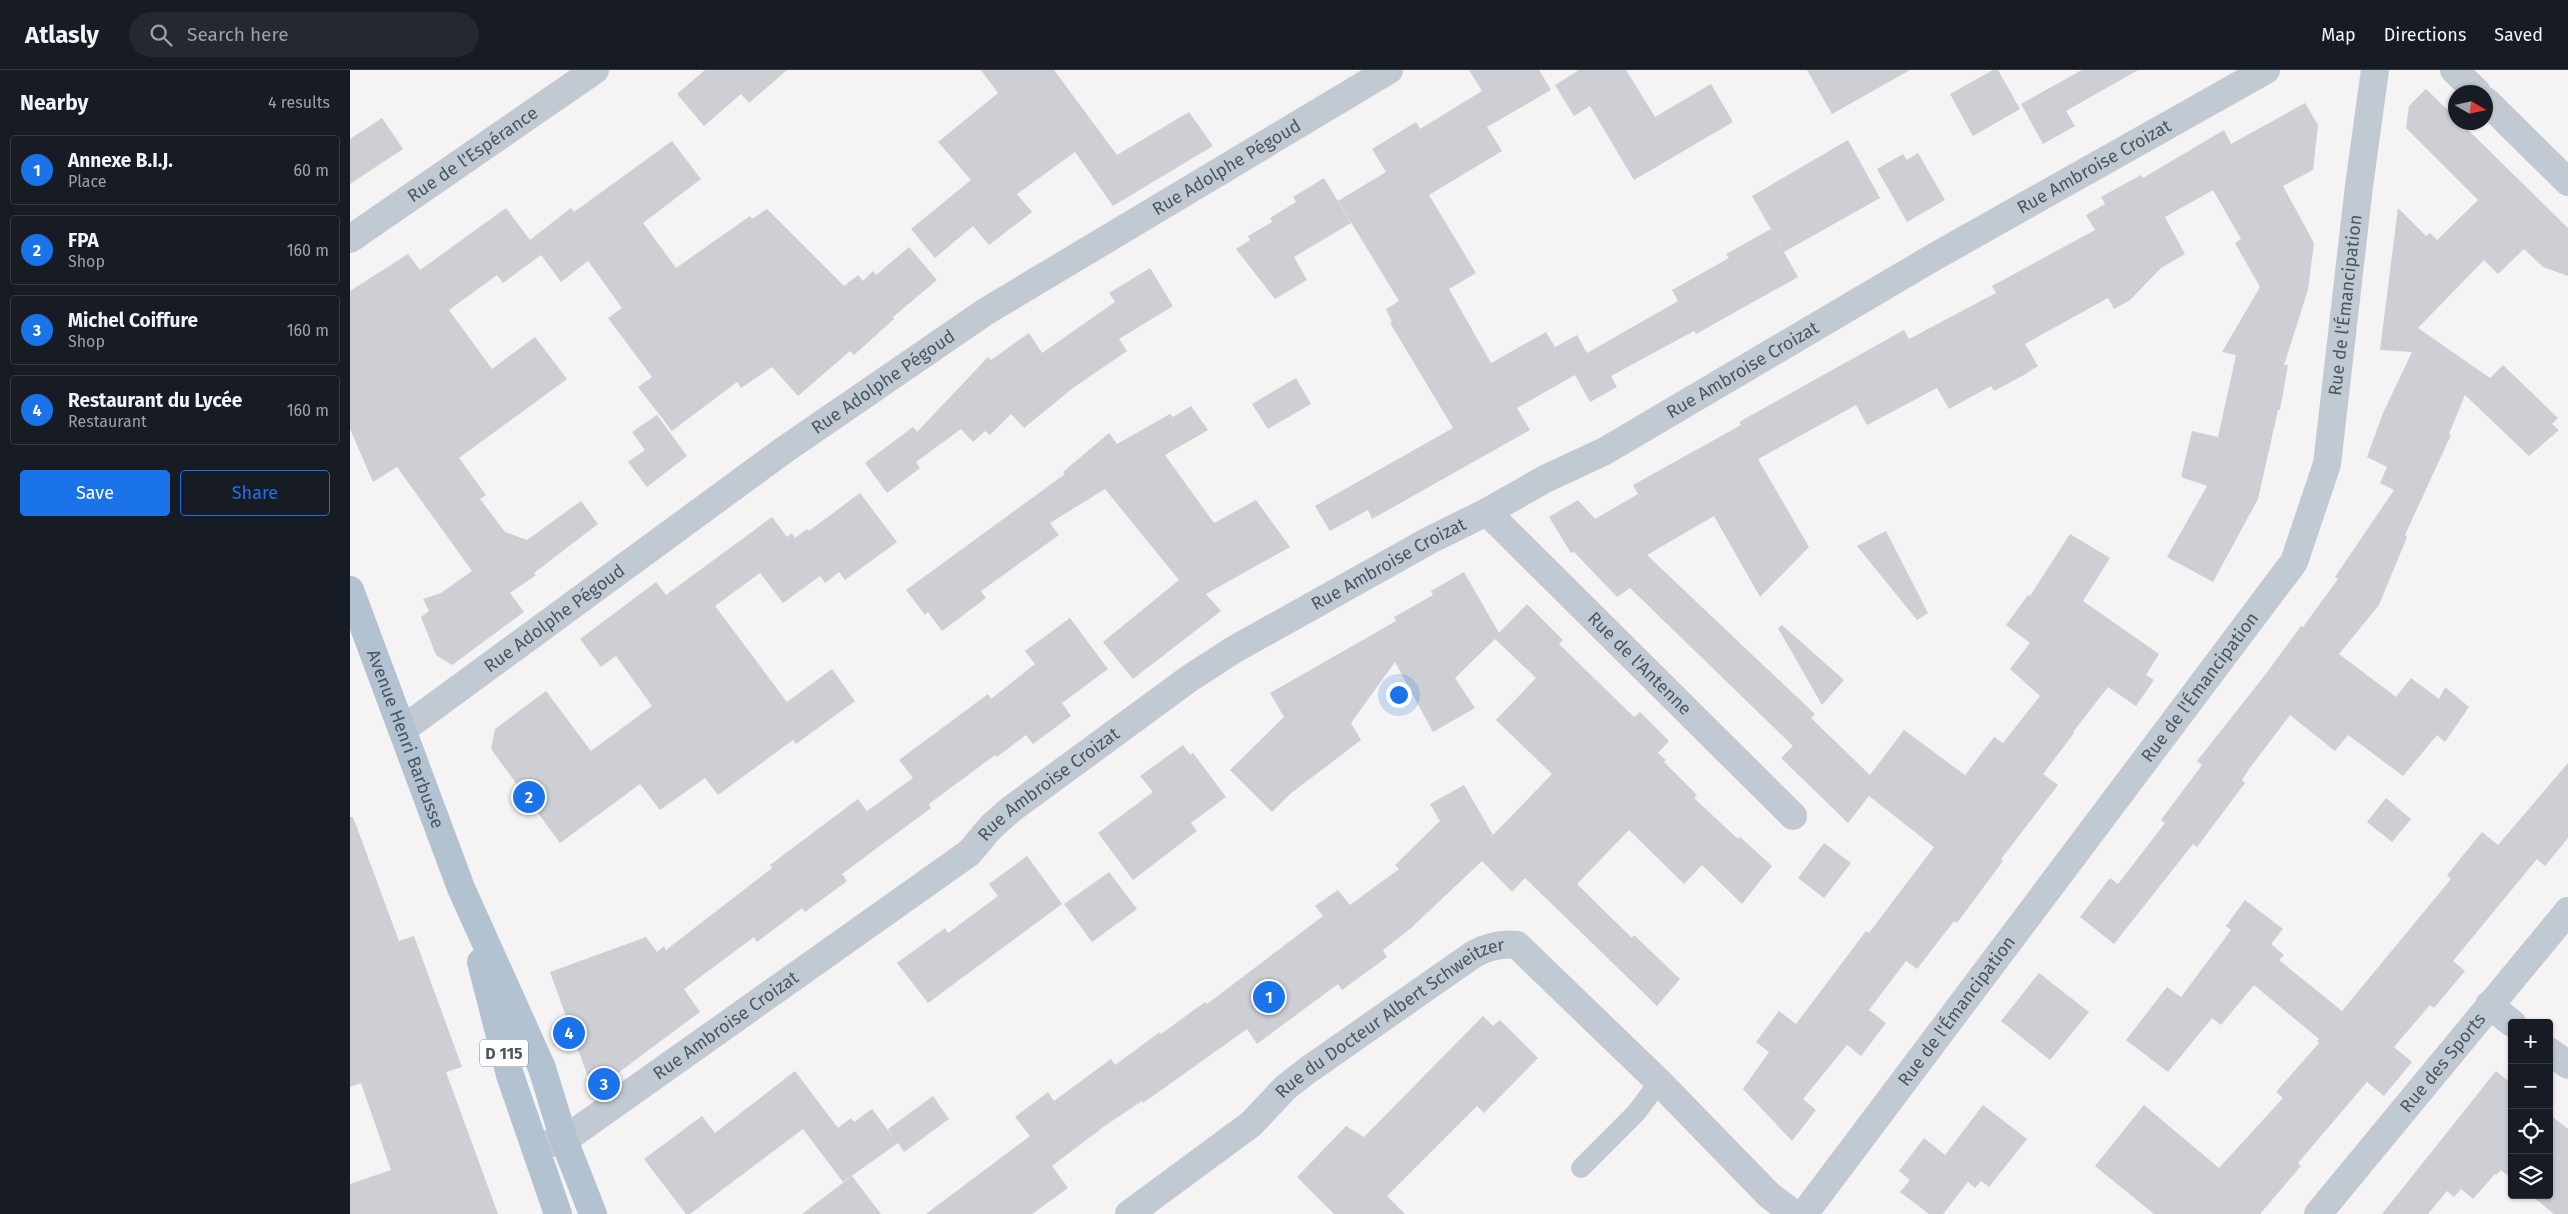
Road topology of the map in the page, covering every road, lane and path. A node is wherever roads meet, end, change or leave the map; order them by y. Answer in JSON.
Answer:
{"nodes":[{"id":1,"x":595,"y":70,"type":"edge"},
{"id":2,"x":1389,"y":70,"type":"edge"},
{"id":3,"x":2266,"y":70,"type":"edge"},
{"id":4,"x":2375,"y":70,"type":"edge"},
{"id":5,"x":2454,"y":70,"type":"edge"},
{"id":6,"x":2470,"y":85,"type":"edge"},
{"id":7,"x":2493,"y":108,"type":"edge"},
{"id":8,"x":2568,"y":182,"type":"edge"},
{"id":9,"x":350,"y":239,"type":"edge"},
{"id":10,"x":1487,"y":512,"type":"junction"},
{"id":11,"x":350,"y":590,"type":"edge"},
{"id":12,"x":402,"y":730,"type":"junction"},
{"id":13,"x":1793,"y":816,"type":"dead end"},
{"id":14,"x":461,"y":888,"type":"junction"},
{"id":15,"x":2568,"y":911,"type":"edge"},
{"id":16,"x":2488,"y":1005,"type":"junction"},
{"id":17,"x":2508,"y":1020,"type":"edge"},
{"id":18,"x":2553,"y":1054,"type":"edge"},
{"id":19,"x":2568,"y":1065,"type":"edge"},
{"id":20,"x":1658,"y":1082,"type":"junction"},
{"id":21,"x":564,"y":1140,"type":"junction"},
{"id":22,"x":535,"y":1147,"type":"junction"},
{"id":23,"x":1581,"y":1168,"type":"dead end"},
{"id":24,"x":558,"y":1214,"type":"edge"},
{"id":25,"x":593,"y":1214,"type":"edge"},
{"id":26,"x":1129,"y":1214,"type":"edge"},
{"id":27,"x":1794,"y":1214,"type":"edge"},
{"id":28,"x":1804,"y":1214,"type":"edge"},
{"id":29,"x":2318,"y":1214,"type":"edge"}],
"edges":[{"from":1,"to":9,"type":"street","name":"Rue de l'Espérance"},
{"from":2,"to":12,"type":"street","name":"Rue Adolphe Pégoud"},
{"from":3,"to":10,"type":"street","name":"Rue Ambroise Croizat"},
{"from":4,"to":28,"type":"street","name":"Rue de l'Émancipation"},
{"from":5,"to":6,"type":"street"},
{"from":7,"to":8,"type":"street"},
{"from":10,"to":13,"type":"street","name":"Rue de l'Antenne"},
{"from":10,"to":21,"type":"street","name":"Rue Ambroise Croizat"},
{"from":11,"to":12,"type":"main road","name":"Avenue Henri Barbusse","number":"D 115"},
{"from":12,"to":14,"type":"main road","name":"Avenue Henri Barbusse","number":"D 115"},
{"from":14,"to":21,"type":"main road","name":"Avenue Henri Barbusse","number":"D 115"},
{"from":14,"to":22,"type":"main road","name":"Avenue Henri Barbusse","number":"D 115"},
{"from":15,"to":16,"type":"street","name":"Rue des Sports"},
{"from":16,"to":17,"type":"street"},
{"from":16,"to":29,"type":"street","name":"Rue des Sports"},
{"from":18,"to":19,"type":"street"},
{"from":20,"to":23,"type":"lane"},
{"from":20,"to":26,"type":"street","name":"Rue du Docteur Albert Schweitzer"},
{"from":20,"to":27,"type":"street","name":"Rue du Docteur Albert Schweitzer"},
{"from":21,"to":22,"type":"street"},
{"from":21,"to":25,"type":"main road","name":"Avenue Henri Barbusse","number":"D 115"},
{"from":22,"to":24,"type":"main road","name":"Avenue Henri Barbusse","number":"D 115"}]}
